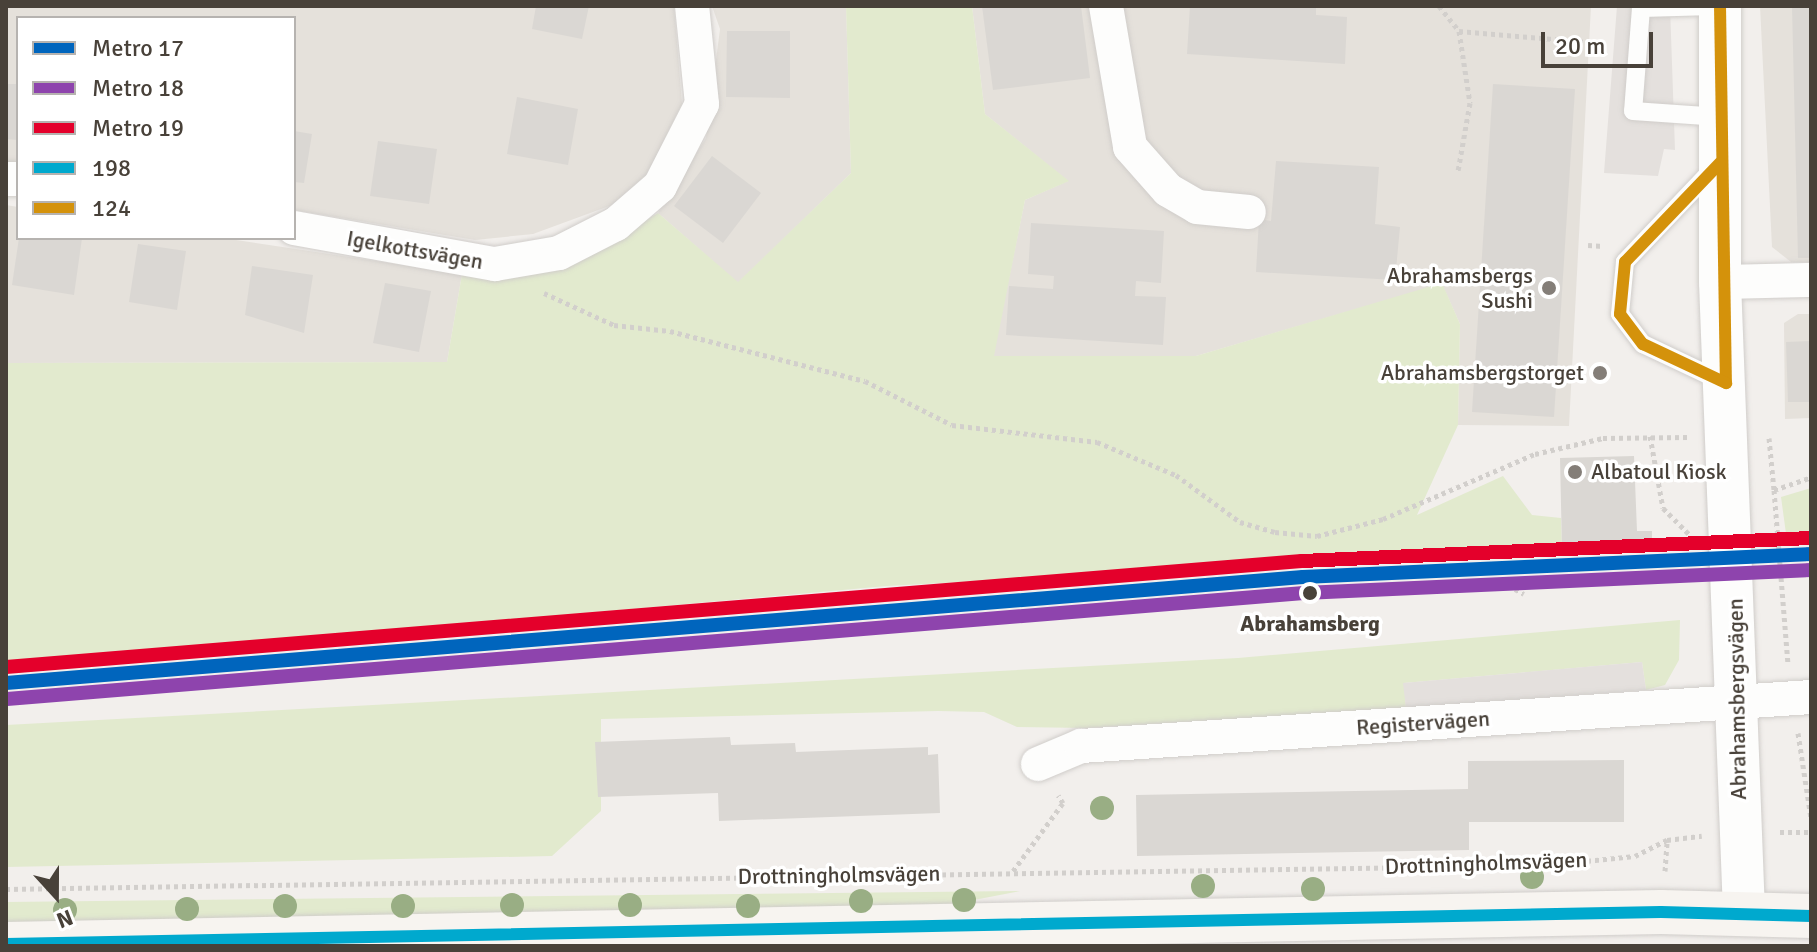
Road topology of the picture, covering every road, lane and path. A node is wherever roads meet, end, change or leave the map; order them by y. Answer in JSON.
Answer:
{"nodes":[{"id":1,"x":692,"y":6,"type":"edge"},
{"id":2,"x":1106,"y":6,"type":"edge"},
{"id":3,"x":1439,"y":6,"type":"edge"},
{"id":4,"x":1713,"y":6,"type":"edge"},
{"id":5,"x":1720,"y":6,"type":"edge"},
{"id":6,"x":1459,"y":31,"type":"junction"},
{"id":7,"x":1599,"y":43,"type":"dead end"},
{"id":8,"x":1720,"y":117,"type":"junction"},
{"id":9,"x":1720,"y":163,"type":"junction"},
{"id":10,"x":1458,"y":171,"type":"dead end"},
{"id":11,"x":1249,"y":212,"type":"dead end"},
{"id":12,"x":296,"y":228,"type":"edge"},
{"id":13,"x":1588,"y":245,"type":"dead end"},
{"id":14,"x":1608,"y":246,"type":"dead end"},
{"id":15,"x":495,"y":264,"type":"junction"},
{"id":16,"x":1811,"y":280,"type":"edge"},
{"id":17,"x":1720,"y":282,"type":"junction"},
{"id":18,"x":1726,"y":383,"type":"junction"},
{"id":19,"x":1650,"y":436,"type":"junction"},
{"id":20,"x":1729,"y":436,"type":"junction"},
{"id":21,"x":1811,"y":477,"type":"edge"},
{"id":22,"x":1774,"y":490,"type":"junction"},
{"id":23,"x":1690,"y":535,"type":"dead end"},
{"id":24,"x":1515,"y":589,"type":"dead end"},
{"id":25,"x":1515,"y":598,"type":"dead end"},
{"id":26,"x":1802,"y":698,"type":"edge"},
{"id":27,"x":1738,"y":700,"type":"junction"},
{"id":28,"x":1038,"y":764,"type":"joint"},
{"id":29,"x":1811,"y":818,"type":"edge"},
{"id":30,"x":1667,"y":840,"type":"dead end"},
{"id":31,"x":1013,"y":871,"type":"junction"},
{"id":32,"x":6,"y":889,"type":"edge"},
{"id":33,"x":1811,"y":916,"type":"edge"},
{"id":34,"x":1744,"y":929,"type":"edge"},
{"id":35,"x":6,"y":944,"type":"edge"}],
"edges":[{"from":1,"to":15,"type":"street","name":"Igelkottsvägen"},
{"from":2,"to":11,"type":"street"},
{"from":3,"to":6,"type":"path"},
{"from":4,"to":8,"type":"lane"},
{"from":5,"to":8,"type":"street","name":"Abrahamsbergsvägen"},
{"from":6,"to":7,"type":"path"},
{"from":6,"to":10,"type":"path"},
{"from":8,"to":9,"type":"street","name":"Abrahamsbergsvägen"},
{"from":9,"to":17,"type":"street","name":"Abrahamsbergsvägen"},
{"from":9,"to":18,"type":"lane"},
{"from":12,"to":15,"type":"street","name":"Igelkottsvägen"},
{"from":13,"to":14,"type":"path"},
{"from":15,"to":19,"type":"path"},
{"from":16,"to":17,"type":"street"},
{"from":17,"to":18,"type":"street","name":"Abrahamsbergsvägen"},
{"from":18,"to":20,"type":"street","name":"Abrahamsbergsvägen"},
{"from":19,"to":20,"type":"path"},
{"from":19,"to":23,"type":"path"},
{"from":20,"to":22,"type":"path"},
{"from":20,"to":27,"type":"street","name":"Abrahamsbergsvägen"},
{"from":21,"to":22,"type":"path"},
{"from":22,"to":26,"type":"path"},
{"from":24,"to":25,"type":"path"},
{"from":26,"to":27,"type":"street","name":"Registervägen"},
{"from":26,"to":29,"type":"path"},
{"from":27,"to":28,"type":"street","name":"Registervägen"},
{"from":27,"to":34,"type":"street","name":"Abrahamsbergsvägen"},
{"from":28,"to":31,"type":"path"},
{"from":30,"to":31,"type":"path","name":"Drottningholmsvägen"},
{"from":31,"to":32,"type":"path","name":"Drottningholmsvägen"},
{"from":33,"to":34,"type":"main road"},
{"from":34,"to":35,"type":"main road"}]}
